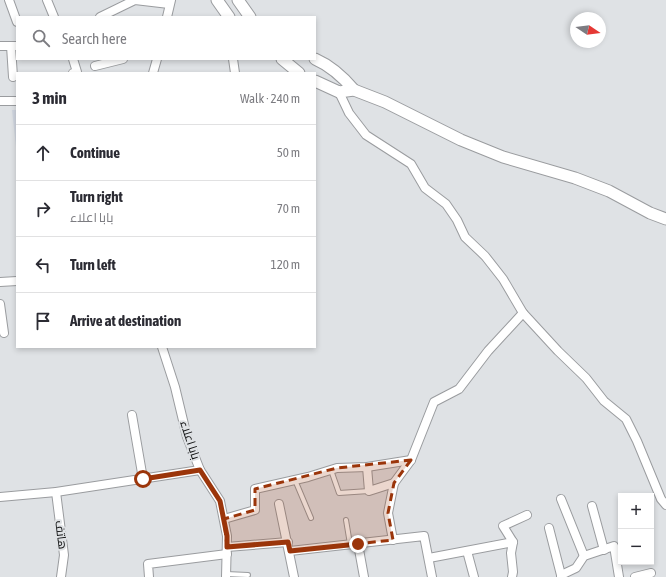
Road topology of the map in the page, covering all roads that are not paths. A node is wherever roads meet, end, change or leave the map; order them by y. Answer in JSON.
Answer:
{"nodes":[{"id":1,"x":9,"y":0,"type":"edge"},
{"id":2,"x":47,"y":0,"type":"edge"},
{"id":3,"x":217,"y":0,"type":"edge"},
{"id":4,"x":170,"y":2,"type":"edge"},
{"id":5,"x":239,"y":2,"type":"edge"},
{"id":6,"x":54,"y":16,"type":"edge"},
{"id":7,"x":102,"y":16,"type":"edge"},
{"id":8,"x":167,"y":16,"type":"edge"},
{"id":9,"x":228,"y":16,"type":"edge"},
{"id":10,"x":230,"y":16,"type":"edge"},
{"id":11,"x":249,"y":16,"type":"edge"},
{"id":12,"x":16,"y":19,"type":"edge"},
{"id":13,"x":0,"y":46,"type":"edge"},
{"id":14,"x":14,"y":46,"type":"edge"},
{"id":15,"x":316,"y":59,"type":"edge"},
{"id":16,"x":74,"y":60,"type":"edge"},
{"id":17,"x":119,"y":60,"type":"edge"},
{"id":18,"x":157,"y":60,"type":"edge"},
{"id":19,"x":234,"y":60,"type":"edge"},
{"id":20,"x":283,"y":60,"type":"edge"},
{"id":21,"x":95,"y":66,"type":"dead end"},
{"id":22,"x":77,"y":72,"type":"edge"},
{"id":23,"x":152,"y":72,"type":"edge"},
{"id":24,"x":235,"y":72,"type":"edge"},
{"id":25,"x":298,"y":72,"type":"edge"},
{"id":26,"x":13,"y":78,"type":"dead end"},
{"id":27,"x":316,"y":81,"type":"edge"},
{"id":28,"x":354,"y":90,"type":"junction"},
{"id":29,"x":339,"y":92,"type":"junction"},
{"id":30,"x":0,"y":101,"type":"edge"},
{"id":31,"x":16,"y":101,"type":"edge"},
{"id":32,"x":666,"y":219,"type":"edge"},
{"id":33,"x":16,"y":281,"type":"edge"},
{"id":34,"x":0,"y":282,"type":"edge"},
{"id":35,"x":0,"y":304,"type":"edge"},
{"id":36,"x":523,"y":314,"type":"junction"},
{"id":37,"x":4,"y":333,"type":"dead end"},
{"id":38,"x":162,"y":348,"type":"edge"},
{"id":39,"x":132,"y":416,"type":"dead end"},
{"id":40,"x":411,"y":460,"type":"junction"},
{"id":41,"x":368,"y":467,"type":"junction"},
{"id":42,"x":200,"y":470,"type":"junction"},
{"id":43,"x":331,"y":470,"type":"junction"},
{"id":44,"x":143,"y":479,"type":"junction"},
{"id":45,"x":296,"y":480,"type":"junction"},
{"id":46,"x":394,"y":483,"type":"junction"},
{"id":47,"x":369,"y":491,"type":"junction"},
{"id":48,"x":56,"y":492,"type":"junction"},
{"id":49,"x":0,"y":497,"type":"edge"},
{"id":50,"x":561,"y":499,"type":"dead end"},
{"id":51,"x":280,"y":504,"type":"dead end"},
{"id":52,"x":666,"y":505,"type":"edge"},
{"id":53,"x":592,"y":506,"type":"dead end"},
{"id":54,"x":527,"y":515,"type":"dead end"},
{"id":55,"x":311,"y":518,"type":"dead end"},
{"id":56,"x":224,"y":519,"type":"junction"},
{"id":57,"x":346,"y":520,"type":"dead end"},
{"id":58,"x":549,"y":528,"type":"dead end"},
{"id":59,"x":393,"y":540,"type":"junction"},
{"id":60,"x":288,"y":542,"type":"junction"},
{"id":61,"x":513,"y":542,"type":"junction"},
{"id":62,"x":354,"y":544,"type":"junction"},
{"id":63,"x":604,"y":550,"type":"junction"},
{"id":64,"x":227,"y":551,"type":"junction"},
{"id":65,"x":290,"y":551,"type":"junction"},
{"id":66,"x":466,"y":551,"type":"junction"},
{"id":67,"x":584,"y":556,"type":"junction"},
{"id":68,"x":429,"y":558,"type":"junction"},
{"id":69,"x":651,"y":573,"type":"dead end"},
{"id":70,"x":226,"y":575,"type":"edge"},
{"id":71,"x":248,"y":575,"type":"dead end"},
{"id":72,"x":561,"y":576,"type":"edge"},
{"id":73,"x":61,"y":577,"type":"edge"},
{"id":74,"x":149,"y":577,"type":"edge"},
{"id":75,"x":294,"y":577,"type":"edge"},
{"id":76,"x":364,"y":577,"type":"edge"},
{"id":77,"x":432,"y":577,"type":"edge"},
{"id":78,"x":474,"y":577,"type":"edge"},
{"id":79,"x":512,"y":577,"type":"edge"},
{"id":80,"x":619,"y":577,"type":"edge"},
{"id":81,"x":635,"y":577,"type":"edge"}],
"edges":[{"from":1,"to":12,"type":"street"},
{"from":2,"to":6,"type":"street"},
{"from":3,"to":9,"type":"street"},
{"from":4,"to":7,"type":"street"},
{"from":4,"to":8,"type":"street"},
{"from":5,"to":10,"type":"street"},
{"from":5,"to":11,"type":"street"},
{"from":13,"to":14,"type":"street"},
{"from":14,"to":26,"type":"street"},
{"from":15,"to":28,"type":"street"},
{"from":16,"to":22,"type":"street"},
{"from":17,"to":21,"type":"street"},
{"from":18,"to":23,"type":"street"},
{"from":19,"to":24,"type":"street"},
{"from":20,"to":25,"type":"street"},
{"from":27,"to":29,"type":"street"},
{"from":28,"to":29,"type":"street"},
{"from":28,"to":32,"type":"street"},
{"from":29,"to":36,"type":"street"},
{"from":30,"to":31,"type":"street"},
{"from":33,"to":34,"type":"street"},
{"from":35,"to":37,"type":"street"},
{"from":36,"to":40,"type":"street"},
{"from":36,"to":52,"type":"street"},
{"from":38,"to":42,"type":"street","name":"بابا اعلاء"},
{"from":39,"to":44,"type":"street"},
{"from":40,"to":41,"type":"street"},
{"from":40,"to":46,"type":"street"},
{"from":41,"to":43,"type":"street"},
{"from":41,"to":47,"type":"street"},
{"from":42,"to":44,"type":"street"},
{"from":42,"to":56,"type":"street","name":"بابا اعلاء"},
{"from":43,"to":45,"type":"street"},
{"from":43,"to":47,"type":"lane"},
{"from":44,"to":48,"type":"street"},
{"from":45,"to":55,"type":"lane"},
{"from":45,"to":56,"type":"street"},
{"from":46,"to":47,"type":"street"},
{"from":46,"to":59,"type":"street"},
{"from":48,"to":49,"type":"street"},
{"from":48,"to":73,"type":"street","name":"هاتف"},
{"from":50,"to":67,"type":"street"},
{"from":51,"to":60,"type":"street"},
{"from":53,"to":63,"type":"street"},
{"from":54,"to":61,"type":"street"},
{"from":56,"to":64,"type":"street","name":"بابا اعلاء"},
{"from":57,"to":62,"type":"lane"},
{"from":58,"to":72,"type":"street"},
{"from":59,"to":62,"type":"street"},
{"from":59,"to":68,"type":"street"},
{"from":60,"to":64,"type":"street"},
{"from":60,"to":65,"type":"street"},
{"from":61,"to":66,"type":"street"},
{"from":61,"to":79,"type":"street"},
{"from":62,"to":65,"type":"street"},
{"from":62,"to":76,"type":"street"},
{"from":63,"to":67,"type":"street"},
{"from":63,"to":80,"type":"street"},
{"from":64,"to":70,"type":"street","name":"بابا اعلاء"},
{"from":64,"to":74,"type":"street"},
{"from":65,"to":75,"type":"street"},
{"from":66,"to":68,"type":"street"},
{"from":66,"to":78,"type":"street"},
{"from":67,"to":72,"type":"street"},
{"from":68,"to":77,"type":"street"},
{"from":69,"to":81,"type":"street"},
{"from":70,"to":71,"type":"lane"}]}
